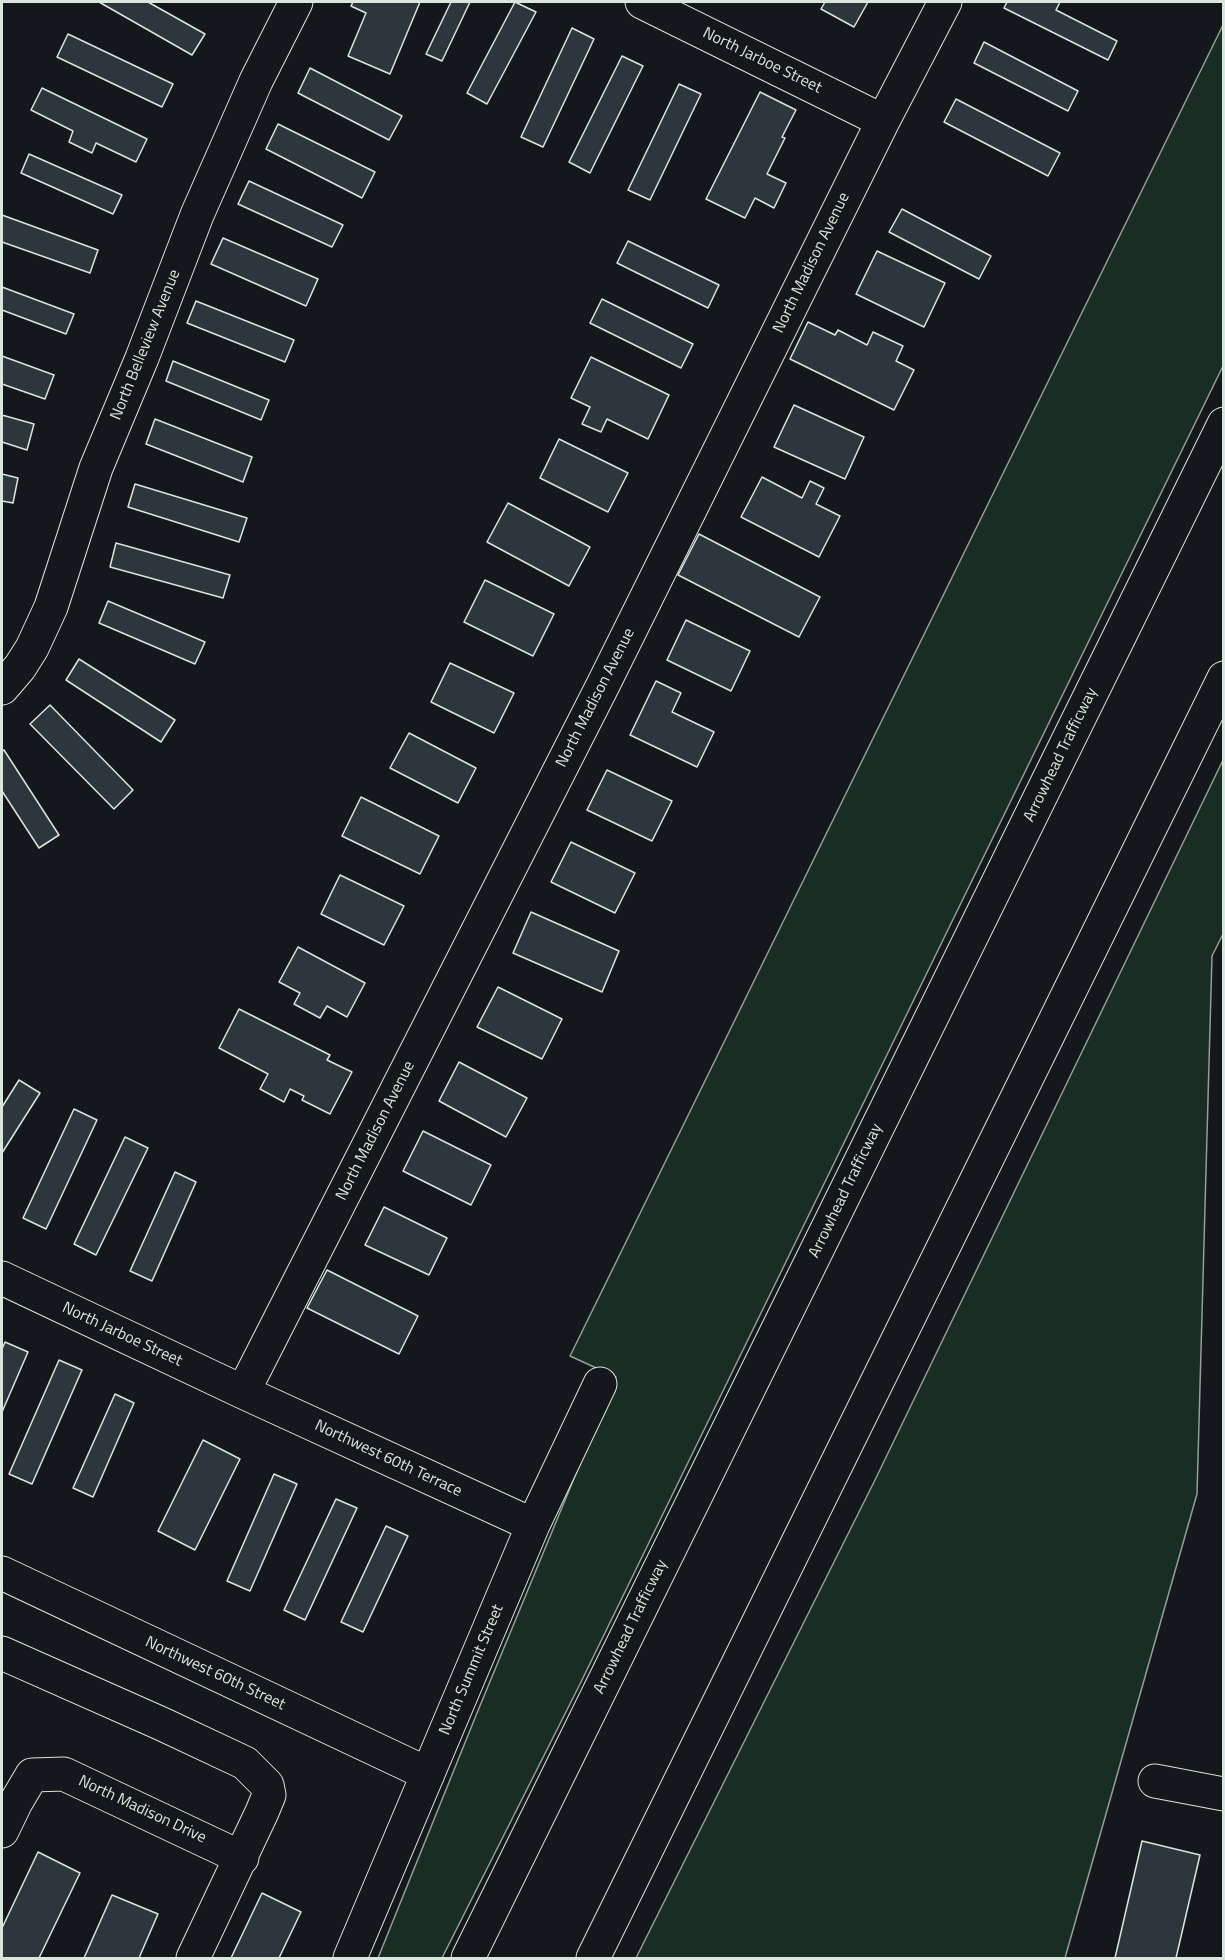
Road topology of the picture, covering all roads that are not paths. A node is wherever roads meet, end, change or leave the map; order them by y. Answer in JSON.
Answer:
{"nodes":[{"id":1,"x":296,"y":2,"type":"edge"},
{"id":2,"x":642,"y":2,"type":"edge"},
{"id":3,"x":945,"y":2,"type":"edge"},
{"id":4,"x":883,"y":121,"type":"junction"},
{"id":5,"x":1224,"y":424,"type":"edge"},
{"id":6,"x":1224,"y":678,"type":"edge"},
{"id":7,"x":2,"y":688,"type":"edge"},
{"id":8,"x":2,"y":1278,"type":"edge"},
{"id":9,"x":600,"y":1384,"type":"dead end"},
{"id":10,"x":243,"y":1392,"type":"junction"},
{"id":11,"x":533,"y":1525,"type":"junction"},
{"id":12,"x":2,"y":1573,"type":"edge"},
{"id":13,"x":2,"y":1653,"type":"edge"},
{"id":14,"x":428,"y":1774,"type":"junction"},
{"id":15,"x":1155,"y":1782,"type":"dead end"},
{"id":16,"x":1224,"y":1794,"type":"edge"},
{"id":17,"x":2,"y":1832,"type":"edge"},
{"id":18,"x":242,"y":1858,"type":"junction"},
{"id":19,"x":193,"y":1959,"type":"edge"},
{"id":20,"x":350,"y":1959,"type":"edge"},
{"id":21,"x":468,"y":1959,"type":"edge"},
{"id":22,"x":593,"y":1959,"type":"edge"}],
"edges":[{"from":1,"to":7,"type":"main road","name":"North Belleview Avenue"},
{"from":2,"to":4,"type":"main road","name":"North Jarboe Street"},
{"from":3,"to":4,"type":"main road","name":"North Madison Avenue"},
{"from":4,"to":10,"type":"main road","name":"North Madison Avenue"},
{"from":5,"to":21,"type":"main road","name":"Arrowhead Trafficway"},
{"from":6,"to":22,"type":"main road"},
{"from":8,"to":10,"type":"main road","name":"North Jarboe Street"},
{"from":9,"to":11,"type":"main road","name":"North Summit Street"},
{"from":10,"to":11,"type":"main road","name":"Northwest 60th Terrace"},
{"from":11,"to":14,"type":"main road","name":"North Summit Street"},
{"from":12,"to":14,"type":"main road","name":"Northwest 60th Street"},
{"from":13,"to":18,"type":"main road"},
{"from":14,"to":20,"type":"main road","name":"North Summit Street"},
{"from":15,"to":16,"type":"main road"},
{"from":17,"to":18,"type":"main road","name":"North Madison Drive"},
{"from":18,"to":19,"type":"main road"}]}
